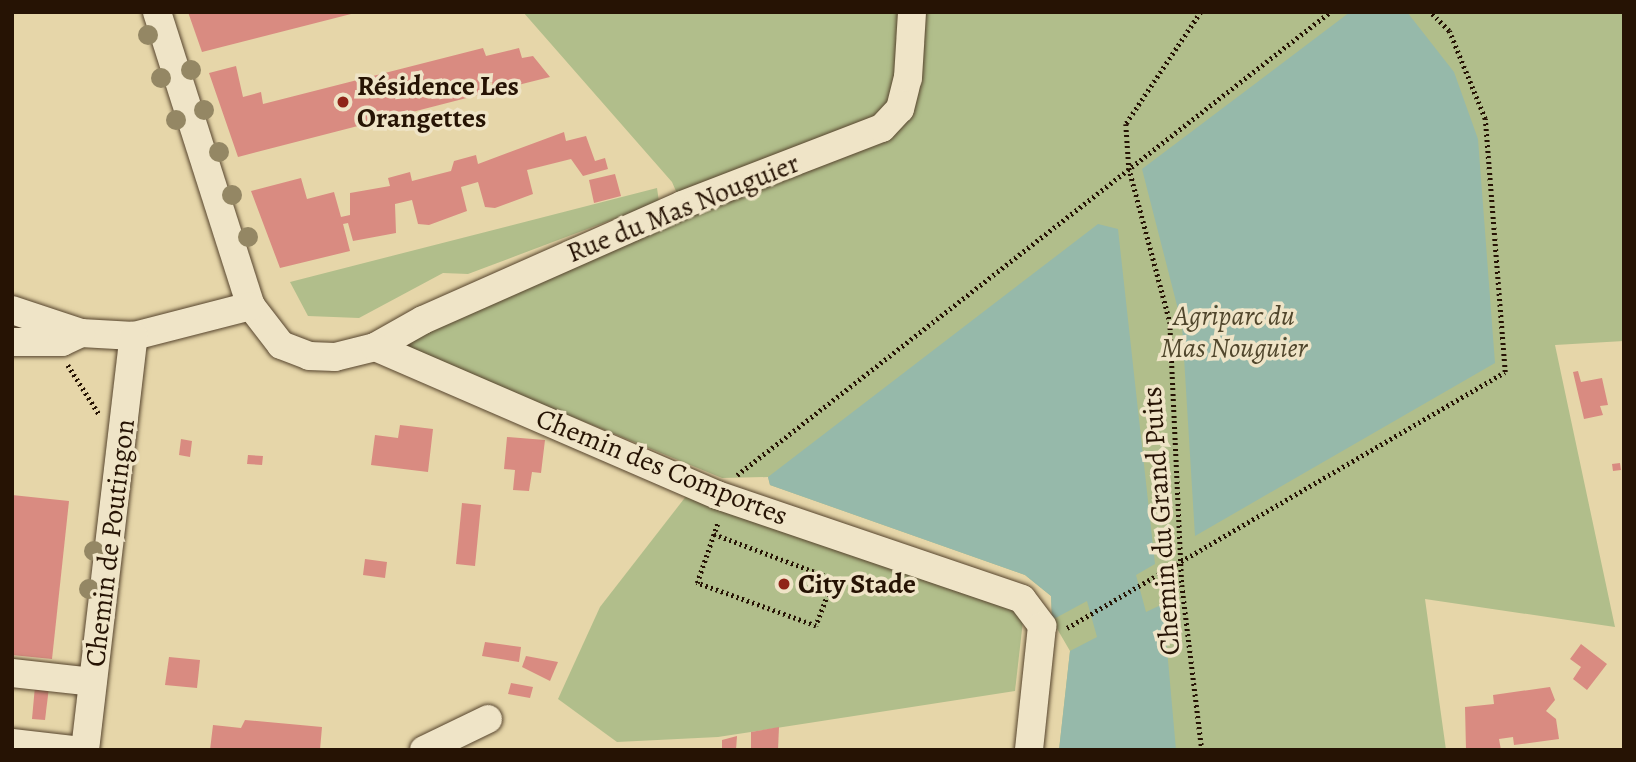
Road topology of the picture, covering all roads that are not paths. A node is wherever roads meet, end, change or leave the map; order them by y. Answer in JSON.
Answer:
{"nodes":[{"id":1,"x":158,"y":12,"type":"edge"},
{"id":2,"x":912,"y":12,"type":"edge"},
{"id":3,"x":251,"y":306,"type":"junction"},
{"id":4,"x":12,"y":310,"type":"edge"},
{"id":5,"x":80,"y":333,"type":"junction"},
{"id":6,"x":134,"y":337,"type":"junction"},
{"id":7,"x":12,"y":342,"type":"edge"},
{"id":8,"x":376,"y":348,"type":"junction"},
{"id":9,"x":12,"y":673,"type":"edge"},
{"id":10,"x":93,"y":682,"type":"junction"},
{"id":11,"x":488,"y":719,"type":"dead end"},
{"id":12,"x":12,"y":743,"type":"edge"},
{"id":13,"x":73,"y":750,"type":"edge"},
{"id":14,"x":85,"y":750,"type":"edge"},
{"id":15,"x":424,"y":750,"type":"edge"},
{"id":16,"x":1029,"y":750,"type":"edge"}],
"edges":[{"from":1,"to":3,"type":"street"},
{"from":2,"to":8,"type":"street","name":"Rue du Mas Nouguier"},
{"from":3,"to":6,"type":"street"},
{"from":3,"to":8,"type":"street"},
{"from":4,"to":5,"type":"street"},
{"from":5,"to":6,"type":"street"},
{"from":5,"to":7,"type":"street"},
{"from":6,"to":10,"type":"street","name":"Chemin de Poutingon"},
{"from":8,"to":16,"type":"street","name":"Chemin des Comportes"},
{"from":9,"to":10,"type":"street"},
{"from":10,"to":14,"type":"street","name":"Chemin de Poutingon"},
{"from":11,"to":15,"type":"street"},
{"from":12,"to":13,"type":"street"}]}
